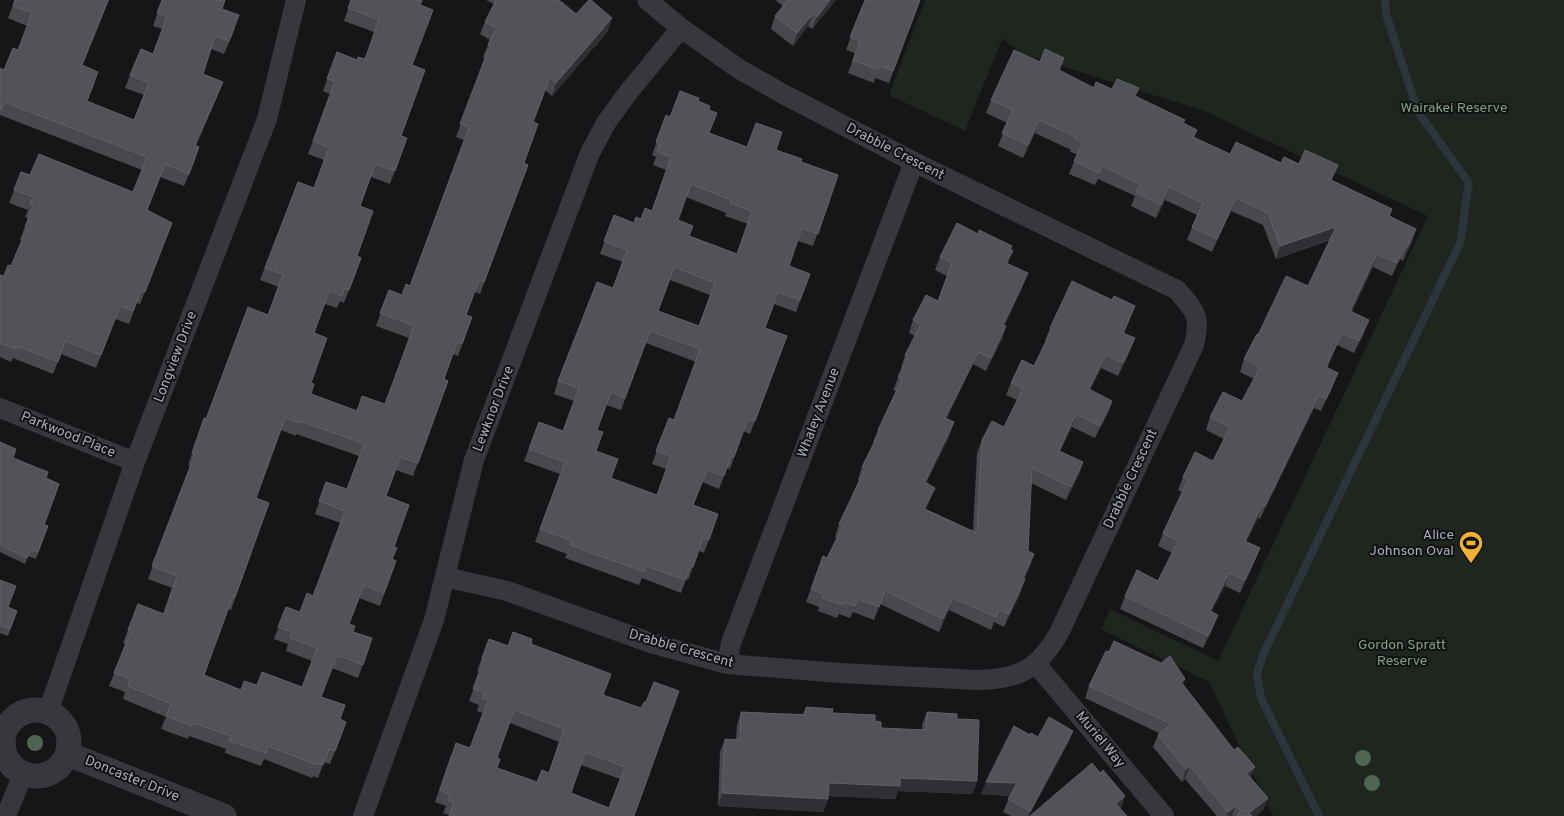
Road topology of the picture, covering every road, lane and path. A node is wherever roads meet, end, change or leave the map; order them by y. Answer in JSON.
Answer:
{"nodes":[{"id":1,"x":296,"y":0,"type":"edge"},
{"id":2,"x":647,"y":0,"type":"edge"},
{"id":3,"x":680,"y":28,"type":"junction"},
{"id":4,"x":914,"y":162,"type":"junction"},
{"id":5,"x":0,"y":408,"type":"edge"},
{"id":6,"x":135,"y":462,"type":"junction"},
{"id":7,"x":445,"y":577,"type":"junction"},
{"id":8,"x":727,"y":664,"type":"junction"},
{"id":9,"x":1036,"y":664,"type":"junction"},
{"id":10,"x":48,"y":712,"type":"junction"},
{"id":11,"x":2,"y":729,"type":"edge"},
{"id":12,"x":68,"y":754,"type":"junction"},
{"id":13,"x":24,"y":774,"type":"junction"},
{"id":14,"x":6,"y":816,"type":"edge"},
{"id":15,"x":224,"y":816,"type":"edge"},
{"id":16,"x":363,"y":816,"type":"edge"},
{"id":17,"x":1164,"y":816,"type":"edge"}],
"edges":[{"from":1,"to":6,"type":"street","name":"Longview Drive"},
{"from":2,"to":3,"type":"street","name":"Drabble Crescent"},
{"from":3,"to":4,"type":"street","name":"Drabble Crescent"},
{"from":3,"to":7,"type":"street","name":"Lewknor Drive"},
{"from":4,"to":8,"type":"street","name":"Whaley Avenue"},
{"from":4,"to":9,"type":"street","name":"Drabble Crescent"},
{"from":5,"to":6,"type":"street","name":"Parkwood Place"},
{"from":6,"to":10,"type":"street","name":"Longview Drive"},
{"from":7,"to":8,"type":"street","name":"Drabble Crescent"},
{"from":7,"to":16,"type":"street","name":"Lewknor Drive"},
{"from":8,"to":9,"type":"street","name":"Drabble Crescent"},
{"from":9,"to":17,"type":"street","name":"Muriel Way"},
{"from":10,"to":11,"type":"street"},
{"from":10,"to":12,"type":"street"},
{"from":11,"to":13,"type":"street"},
{"from":12,"to":13,"type":"street"},
{"from":12,"to":15,"type":"street","name":"Doncaster Drive"},
{"from":13,"to":14,"type":"street"}]}
